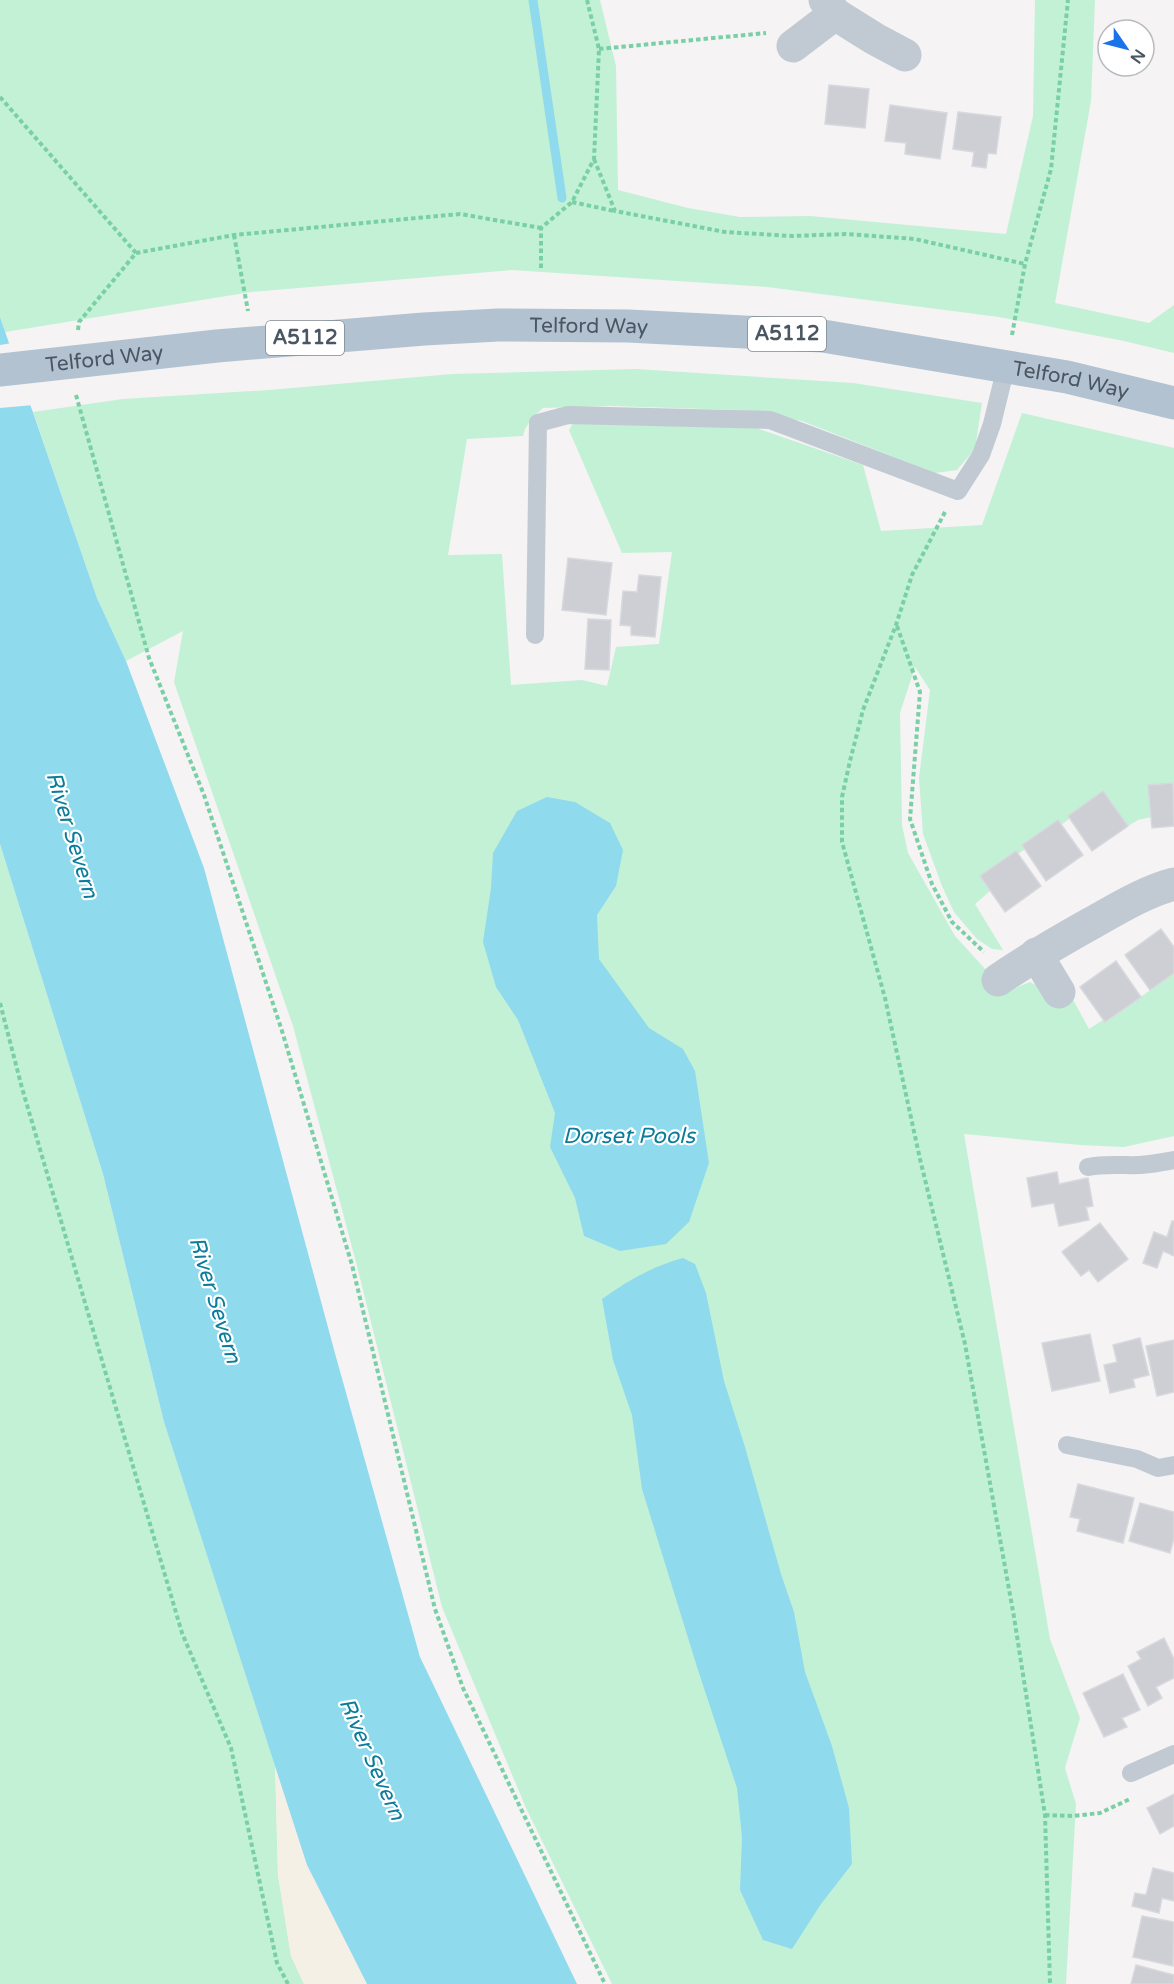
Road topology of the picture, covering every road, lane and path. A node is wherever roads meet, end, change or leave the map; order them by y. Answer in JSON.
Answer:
{"nodes":[{"id":1,"x":587,"y":0,"type":"edge"},
{"id":2,"x":1068,"y":0,"type":"edge"},
{"id":3,"x":830,"y":7,"type":"edge"},
{"id":4,"x":793,"y":46,"type":"joint"},
{"id":5,"x":599,"y":50,"type":"junction"},
{"id":6,"x":905,"y":55,"type":"dead end"},
{"id":7,"x":0,"y":97,"type":"edge"},
{"id":8,"x":594,"y":159,"type":"junction"},
{"id":9,"x":572,"y":202,"type":"junction"},
{"id":10,"x":615,"y":211,"type":"junction"},
{"id":11,"x":541,"y":228,"type":"junction"},
{"id":12,"x":234,"y":235,"type":"junction"},
{"id":13,"x":136,"y":253,"type":"junction"},
{"id":14,"x":1025,"y":264,"type":"junction"},
{"id":15,"x":541,"y":268,"type":"dead end"},
{"id":16,"x":248,"y":314,"type":"dead end"},
{"id":17,"x":78,"y":332,"type":"dead end"},
{"id":18,"x":1012,"y":334,"type":"dead end"},
{"id":19,"x":1006,"y":367,"type":"junction"},
{"id":20,"x":0,"y":370,"type":"edge"},
{"id":21,"x":75,"y":394,"type":"dead end"},
{"id":22,"x":1174,"y":403,"type":"edge"},
{"id":23,"x":958,"y":491,"type":"junction"},
{"id":24,"x":896,"y":625,"type":"junction"},
{"id":25,"x":536,"y":635,"type":"dead end"},
{"id":26,"x":1174,"y":884,"type":"edge"},
{"id":27,"x":1036,"y":954,"type":"junction"},
{"id":28,"x":991,"y":967,"type":"joint"},
{"id":29,"x":1059,"y":993,"type":"dead end"},
{"id":30,"x":0,"y":1003,"type":"edge"},
{"id":31,"x":1174,"y":1160,"type":"edge"},
{"id":32,"x":1088,"y":1167,"type":"dead end"},
{"id":33,"x":1067,"y":1445,"type":"dead end"},
{"id":34,"x":1174,"y":1466,"type":"edge"},
{"id":35,"x":1174,"y":1754,"type":"edge"},
{"id":36,"x":1131,"y":1773,"type":"dead end"},
{"id":37,"x":1140,"y":1794,"type":"dead end"},
{"id":38,"x":1045,"y":1815,"type":"junction"},
{"id":39,"x":288,"y":1984,"type":"edge"},
{"id":40,"x":605,"y":1984,"type":"edge"},
{"id":41,"x":1050,"y":1984,"type":"edge"}],
"edges":[{"from":1,"to":5,"type":"path"},
{"from":2,"to":14,"type":"path"},
{"from":3,"to":4,"type":"street"},
{"from":3,"to":6,"type":"street"},
{"from":4,"to":5,"type":"path"},
{"from":5,"to":8,"type":"path"},
{"from":7,"to":13,"type":"path"},
{"from":8,"to":9,"type":"path"},
{"from":8,"to":10,"type":"path"},
{"from":9,"to":10,"type":"path"},
{"from":9,"to":11,"type":"path"},
{"from":10,"to":14,"type":"path"},
{"from":11,"to":12,"type":"path"},
{"from":11,"to":15,"type":"path"},
{"from":12,"to":13,"type":"path"},
{"from":12,"to":16,"type":"path"},
{"from":13,"to":17,"type":"path"},
{"from":14,"to":18,"type":"path"},
{"from":19,"to":20,"type":"main road","name":"Telford Way","number":"A5112"},
{"from":19,"to":22,"type":"main road","name":"Telford Way","number":"A5112"},
{"from":19,"to":23,"type":"lane"},
{"from":21,"to":40,"type":"path"},
{"from":23,"to":24,"type":"path"},
{"from":23,"to":25,"type":"lane"},
{"from":24,"to":28,"type":"path"},
{"from":24,"to":38,"type":"path"},
{"from":26,"to":27,"type":"street"},
{"from":27,"to":28,"type":"street"},
{"from":27,"to":29,"type":"street"},
{"from":30,"to":39,"type":"path"},
{"from":31,"to":32,"type":"lane"},
{"from":33,"to":34,"type":"lane"},
{"from":35,"to":36,"type":"lane"},
{"from":37,"to":38,"type":"path"},
{"from":38,"to":41,"type":"path"}]}
